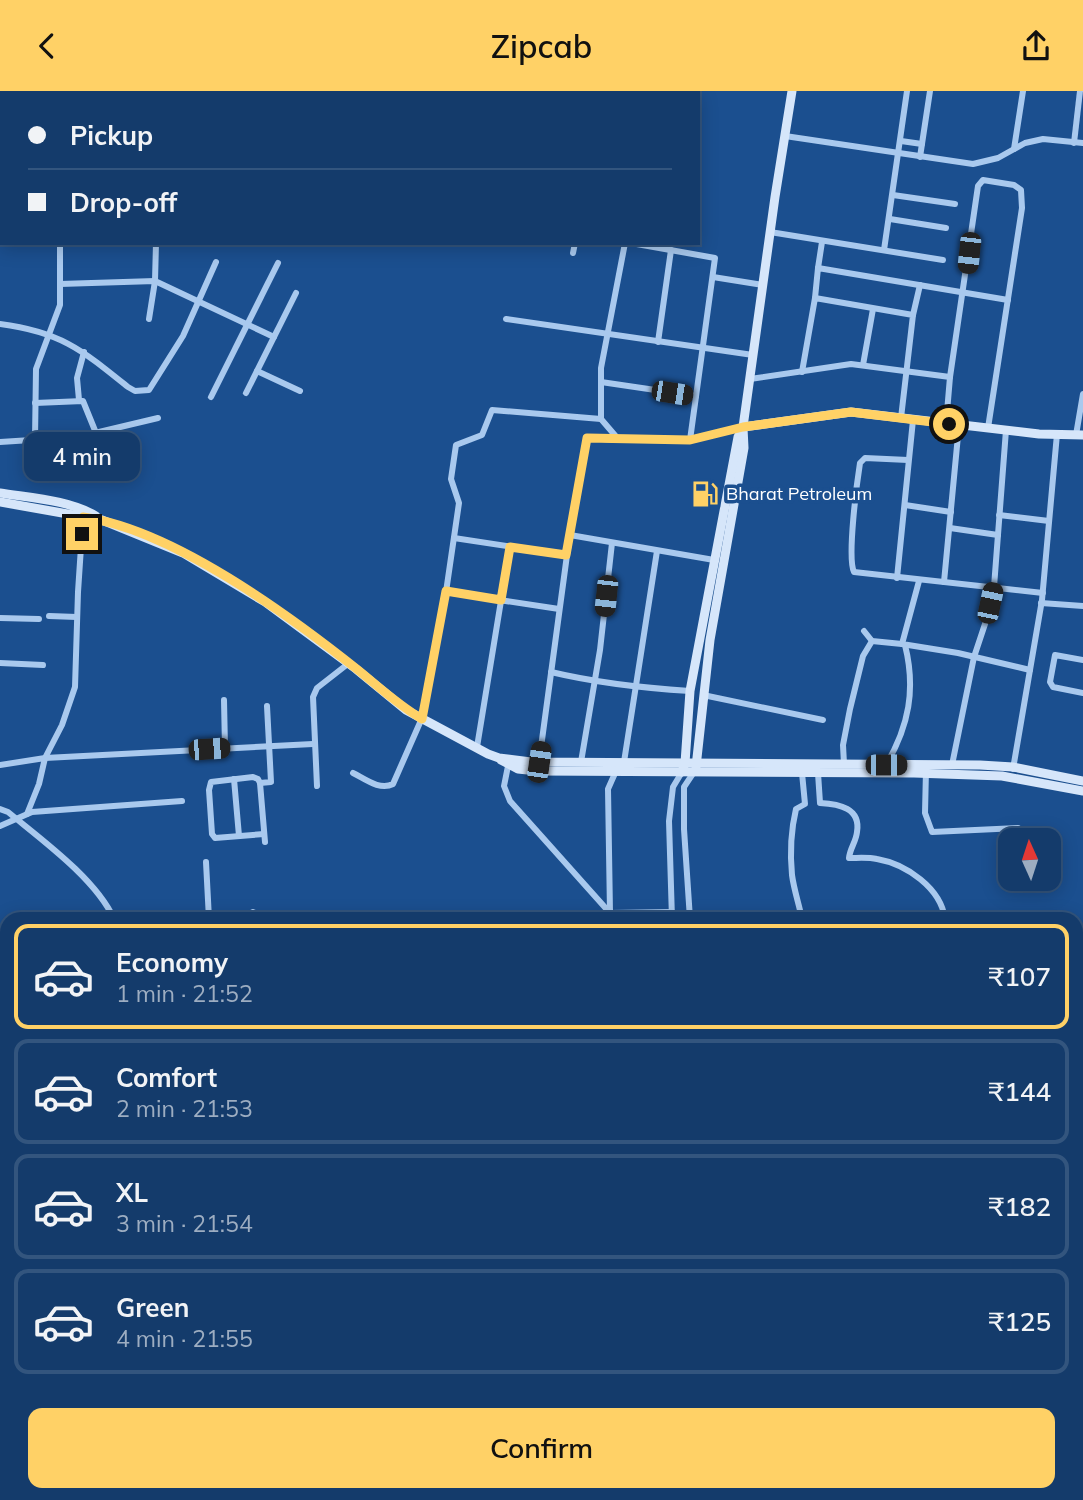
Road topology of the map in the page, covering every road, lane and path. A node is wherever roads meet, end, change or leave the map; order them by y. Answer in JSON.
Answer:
{"nodes":[{"id":1,"x":792,"y":91,"type":"edge"},
{"id":2,"x":907,"y":91,"type":"edge"},
{"id":3,"x":930,"y":91,"type":"edge"},
{"id":4,"x":1023,"y":91,"type":"edge"},
{"id":5,"x":1080,"y":91,"type":"edge"},
{"id":6,"x":785,"y":136,"type":"junction"},
{"id":7,"x":901,"y":141,"type":"junction"},
{"id":8,"x":1074,"y":142,"type":"junction"},
{"id":9,"x":1083,"y":143,"type":"edge"},
{"id":10,"x":922,"y":144,"type":"junction"},
{"id":11,"x":1014,"y":149,"type":"junction"},
{"id":12,"x":900,"y":154,"type":"junction"},
{"id":13,"x":920,"y":157,"type":"junction"},
{"id":14,"x":893,"y":195,"type":"junction"},
{"id":15,"x":955,"y":204,"type":"dead end"},
{"id":16,"x":890,"y":219,"type":"junction"},
{"id":17,"x":946,"y":228,"type":"dead end"},
{"id":18,"x":770,"y":232,"type":"junction"},
{"id":19,"x":822,"y":242,"type":"junction"},
{"id":20,"x":60,"y":245,"type":"edge"},
{"id":21,"x":156,"y":245,"type":"edge"},
{"id":22,"x":575,"y":245,"type":"edge"},
{"id":23,"x":625,"y":245,"type":"edge"},
{"id":24,"x":642,"y":245,"type":"edge"},
{"id":25,"x":671,"y":250,"type":"junction"},
{"id":26,"x":884,"y":250,"type":"junction"},
{"id":27,"x":573,"y":253,"type":"dead end"},
{"id":28,"x":943,"y":260,"type":"dead end"},
{"id":29,"x":216,"y":262,"type":"dead end"},
{"id":30,"x":278,"y":263,"type":"dead end"},
{"id":31,"x":818,"y":268,"type":"junction"},
{"id":32,"x":713,"y":277,"type":"junction"},
{"id":33,"x":155,"y":281,"type":"junction"},
{"id":34,"x":60,"y":284,"type":"junction"},
{"id":35,"x":762,"y":285,"type":"junction"},
{"id":36,"x":920,"y":285,"type":"junction"},
{"id":37,"x":296,"y":293,"type":"dead end"},
{"id":38,"x":964,"y":293,"type":"junction"},
{"id":39,"x":815,"y":298,"type":"junction"},
{"id":40,"x":1008,"y":300,"type":"junction"},
{"id":41,"x":198,"y":303,"type":"junction"},
{"id":42,"x":873,"y":309,"type":"junction"},
{"id":43,"x":912,"y":314,"type":"junction"},
{"id":44,"x":149,"y":319,"type":"dead end"},
{"id":45,"x":506,"y":319,"type":"dead end"},
{"id":46,"x":0,"y":324,"type":"edge"},
{"id":47,"x":248,"y":325,"type":"junction"},
{"id":48,"x":49,"y":334,"type":"junction"},
{"id":49,"x":607,"y":335,"type":"junction"},
{"id":50,"x":274,"y":337,"type":"junction"},
{"id":51,"x":658,"y":342,"type":"junction"},
{"id":52,"x":703,"y":348,"type":"junction"},
{"id":53,"x":84,"y":352,"type":"junction"},
{"id":54,"x":753,"y":355,"type":"junction"},
{"id":55,"x":863,"y":365,"type":"junction"},
{"id":56,"x":907,"y":370,"type":"junction"},
{"id":57,"x":257,"y":371,"type":"junction"},
{"id":58,"x":802,"y":372,"type":"junction"},
{"id":59,"x":950,"y":377,"type":"junction"},
{"id":60,"x":750,"y":379,"type":"junction"},
{"id":61,"x":601,"y":382,"type":"junction"},
{"id":62,"x":300,"y":391,"type":"dead end"},
{"id":63,"x":246,"y":393,"type":"dead end"},
{"id":64,"x":1083,"y":394,"type":"edge"},
{"id":65,"x":696,"y":396,"type":"junction"},
{"id":66,"x":211,"y":397,"type":"dead end"},
{"id":67,"x":79,"y":400,"type":"junction"},
{"id":68,"x":35,"y":403,"type":"junction"},
{"id":69,"x":158,"y":418,"type":"dead end"},
{"id":70,"x":901,"y":418,"type":"junction"},
{"id":71,"x":601,"y":419,"type":"junction"},
{"id":72,"x":913,"y":420,"type":"junction"},
{"id":73,"x":946,"y":424,"type":"junction"},
{"id":74,"x":959,"y":425,"type":"junction"},
{"id":75,"x":743,"y":427,"type":"junction"},
{"id":76,"x":988,"y":428,"type":"junction"},
{"id":77,"x":1006,"y":430,"type":"junction"},
{"id":78,"x":96,"y":433,"type":"junction"},
{"id":79,"x":1057,"y":435,"type":"junction"},
{"id":80,"x":1080,"y":435,"type":"edge"},
{"id":81,"x":35,"y":439,"type":"junction"},
{"id":82,"x":619,"y":440,"type":"junction"},
{"id":83,"x":690,"y":440,"type":"junction"},
{"id":84,"x":0,"y":442,"type":"edge"},
{"id":85,"x":908,"y":460,"type":"junction"},
{"id":86,"x":0,"y":493,"type":"edge"},
{"id":87,"x":0,"y":502,"type":"edge"},
{"id":88,"x":905,"y":505,"type":"junction"},
{"id":89,"x":951,"y":512,"type":"junction"},
{"id":90,"x":85,"y":515,"type":"junction"},
{"id":91,"x":999,"y":515,"type":"junction"},
{"id":92,"x":1049,"y":520,"type":"junction"},
{"id":93,"x":950,"y":528,"type":"junction"},
{"id":94,"x":570,"y":535,"type":"junction"},
{"id":95,"x":998,"y":535,"type":"junction"},
{"id":96,"x":454,"y":538,"type":"junction"},
{"id":97,"x":612,"y":543,"type":"junction"},
{"id":98,"x":510,"y":547,"type":"junction"},
{"id":99,"x":657,"y":551,"type":"junction"},
{"id":100,"x":566,"y":555,"type":"junction"},
{"id":101,"x":719,"y":561,"type":"junction"},
{"id":102,"x":897,"y":578,"type":"junction"},
{"id":103,"x":919,"y":580,"type":"junction"},
{"id":104,"x":944,"y":582,"type":"junction"},
{"id":105,"x":994,"y":587,"type":"junction"},
{"id":106,"x":446,"y":591,"type":"junction"},
{"id":107,"x":1042,"y":593,"type":"junction"},
{"id":108,"x":501,"y":600,"type":"junction"},
{"id":109,"x":1041,"y":603,"type":"junction"},
{"id":110,"x":1083,"y":606,"type":"edge"},
{"id":111,"x":559,"y":609,"type":"junction"},
{"id":112,"x":49,"y":617,"type":"dead end"},
{"id":113,"x":77,"y":617,"type":"junction"},
{"id":114,"x":0,"y":618,"type":"edge"},
{"id":115,"x":39,"y":618,"type":"dead end"},
{"id":116,"x":864,"y":631,"type":"dead end"},
{"id":117,"x":872,"y":641,"type":"junction"},
{"id":118,"x":903,"y":645,"type":"junction"},
{"id":119,"x":974,"y":657,"type":"junction"},
{"id":120,"x":1083,"y":660,"type":"edge"},
{"id":121,"x":0,"y":663,"type":"edge"},
{"id":122,"x":349,"y":663,"type":"junction"},
{"id":123,"x":43,"y":665,"type":"dead end"},
{"id":124,"x":1030,"y":670,"type":"junction"},
{"id":125,"x":551,"y":672,"type":"junction"},
{"id":126,"x":594,"y":683,"type":"junction"},
{"id":127,"x":636,"y":688,"type":"junction"},
{"id":128,"x":690,"y":691,"type":"junction"},
{"id":129,"x":1083,"y":692,"type":"edge"},
{"id":130,"x":703,"y":695,"type":"junction"},
{"id":131,"x":224,"y":700,"type":"dead end"},
{"id":132,"x":267,"y":706,"type":"dead end"},
{"id":133,"x":422,"y":719,"type":"junction"},
{"id":134,"x":823,"y":720,"type":"dead end"},
{"id":135,"x":313,"y":744,"type":"junction"},
{"id":136,"x":268,"y":746,"type":"junction"},
{"id":137,"x":477,"y":747,"type":"junction"},
{"id":138,"x":225,"y":748,"type":"junction"},
{"id":139,"x":46,"y":758,"type":"junction"},
{"id":140,"x":539,"y":762,"type":"junction"},
{"id":141,"x":581,"y":762,"type":"junction"},
{"id":142,"x":624,"y":762,"type":"junction"},
{"id":143,"x":509,"y":763,"type":"junction"},
{"id":144,"x":844,"y":764,"type":"junction"},
{"id":145,"x":0,"y":765,"type":"edge"},
{"id":146,"x":886,"y":765,"type":"junction"},
{"id":147,"x":952,"y":765,"type":"junction"},
{"id":148,"x":683,"y":767,"type":"junction"},
{"id":149,"x":696,"y":767,"type":"junction"},
{"id":150,"x":926,"y":769,"type":"junction"},
{"id":151,"x":617,"y":771,"type":"junction"},
{"id":152,"x":1012,"y":772,"type":"junction"},
{"id":153,"x":354,"y":773,"type":"dead end"},
{"id":154,"x":802,"y":773,"type":"junction"},
{"id":155,"x":818,"y":773,"type":"junction"},
{"id":156,"x":234,"y":779,"type":"junction"},
{"id":157,"x":1083,"y":781,"type":"edge"},
{"id":158,"x":260,"y":783,"type":"junction"},
{"id":159,"x":317,"y":786,"type":"dead end"},
{"id":160,"x":1083,"y":790,"type":"edge"},
{"id":161,"x":183,"y":801,"type":"dead end"},
{"id":162,"x":0,"y":809,"type":"edge"},
{"id":163,"x":27,"y":814,"type":"junction"},
{"id":164,"x":16,"y":818,"type":"junction"},
{"id":165,"x":0,"y":826,"type":"edge"},
{"id":166,"x":998,"y":829,"type":"edge"},
{"id":167,"x":264,"y":834,"type":"junction"},
{"id":168,"x":239,"y":836,"type":"junction"},
{"id":169,"x":265,"y":842,"type":"dead end"},
{"id":170,"x":206,"y":862,"type":"dead end"},
{"id":171,"x":111,"y":912,"type":"edge"},
{"id":172,"x":209,"y":912,"type":"edge"},
{"id":173,"x":607,"y":912,"type":"edge"},
{"id":174,"x":611,"y":912,"type":"edge"},
{"id":175,"x":672,"y":912,"type":"edge"},
{"id":176,"x":690,"y":912,"type":"edge"},
{"id":177,"x":800,"y":912,"type":"edge"},
{"id":178,"x":944,"y":912,"type":"edge"}],
"edges":[{"from":1,"to":6,"type":"street"},
{"from":2,"to":7,"type":"street"},
{"from":3,"to":10,"type":"street"},
{"from":4,"to":11,"type":"street"},
{"from":5,"to":8,"type":"street"},
{"from":6,"to":12,"type":"street"},
{"from":6,"to":18,"type":"street"},
{"from":7,"to":10,"type":"street"},
{"from":7,"to":12,"type":"street"},
{"from":8,"to":9,"type":"street"},
{"from":8,"to":11,"type":"street"},
{"from":10,"to":13,"type":"street"},
{"from":11,"to":13,"type":"street"},
{"from":12,"to":13,"type":"street"},
{"from":12,"to":14,"type":"street"},
{"from":14,"to":15,"type":"street"},
{"from":14,"to":16,"type":"street"},
{"from":16,"to":17,"type":"street"},
{"from":16,"to":26,"type":"street"},
{"from":18,"to":19,"type":"street"},
{"from":18,"to":35,"type":"street"},
{"from":19,"to":26,"type":"street"},
{"from":19,"to":31,"type":"street"},
{"from":20,"to":34,"type":"street"},
{"from":21,"to":33,"type":"street"},
{"from":22,"to":27,"type":"street"},
{"from":23,"to":49,"type":"street"},
{"from":24,"to":25,"type":"street"},
{"from":25,"to":32,"type":"street"},
{"from":25,"to":51,"type":"street"},
{"from":26,"to":28,"type":"street"},
{"from":29,"to":41,"type":"street"},
{"from":30,"to":47,"type":"street"},
{"from":31,"to":36,"type":"street"},
{"from":31,"to":39,"type":"street"},
{"from":32,"to":35,"type":"street"},
{"from":32,"to":52,"type":"street"},
{"from":33,"to":34,"type":"street"},
{"from":33,"to":41,"type":"street"},
{"from":33,"to":44,"type":"street"},
{"from":34,"to":48,"type":"street"},
{"from":35,"to":54,"type":"street"},
{"from":36,"to":38,"type":"street"},
{"from":36,"to":43,"type":"street"},
{"from":37,"to":50,"type":"street"},
{"from":38,"to":40,"type":"street"},
{"from":38,"to":40,"type":"street"},
{"from":38,"to":59,"type":"street"},
{"from":39,"to":42,"type":"street"},
{"from":39,"to":58,"type":"street"},
{"from":40,"to":76,"type":"street"},
{"from":41,"to":47,"type":"street"},
{"from":41,"to":53,"type":"street"},
{"from":42,"to":43,"type":"street"},
{"from":42,"to":55,"type":"street"},
{"from":43,"to":56,"type":"street"},
{"from":45,"to":49,"type":"street"},
{"from":46,"to":48,"type":"street"},
{"from":47,"to":50,"type":"street"},
{"from":47,"to":66,"type":"street"},
{"from":48,"to":53,"type":"street"},
{"from":48,"to":68,"type":"street"},
{"from":49,"to":51,"type":"street"},
{"from":49,"to":61,"type":"street"},
{"from":50,"to":57,"type":"street"},
{"from":51,"to":52,"type":"street"},
{"from":52,"to":54,"type":"street"},
{"from":52,"to":65,"type":"street"},
{"from":53,"to":67,"type":"street"},
{"from":54,"to":60,"type":"street"},
{"from":55,"to":56,"type":"street"},
{"from":55,"to":58,"type":"street"},
{"from":56,"to":59,"type":"street"},
{"from":56,"to":70,"type":"street"},
{"from":57,"to":62,"type":"street"},
{"from":57,"to":63,"type":"street"},
{"from":58,"to":60,"type":"street"},
{"from":59,"to":73,"type":"street"},
{"from":60,"to":75,"type":"street"},
{"from":61,"to":65,"type":"street"},
{"from":61,"to":71,"type":"street"},
{"from":64,"to":80,"type":"street"},
{"from":65,"to":83,"type":"street"},
{"from":67,"to":68,"type":"street"},
{"from":67,"to":78,"type":"street"},
{"from":68,"to":81,"type":"street"},
{"from":69,"to":78,"type":"street"},
{"from":70,"to":72,"type":"street"},
{"from":70,"to":75,"type":"street"},
{"from":71,"to":82,"type":"street"},
{"from":71,"to":96,"type":"street"},
{"from":72,"to":73,"type":"street"},
{"from":72,"to":85,"type":"street"},
{"from":73,"to":74,"type":"street"},
{"from":74,"to":76,"type":"street"},
{"from":74,"to":89,"type":"street"},
{"from":75,"to":83,"type":"street"},
{"from":75,"to":101,"type":"street"},
{"from":76,"to":77,"type":"street"},
{"from":77,"to":79,"type":"street"},
{"from":77,"to":91,"type":"street"},
{"from":78,"to":81,"type":"street"},
{"from":79,"to":80,"type":"street"},
{"from":79,"to":92,"type":"street"},
{"from":81,"to":84,"type":"street"},
{"from":82,"to":83,"type":"street"},
{"from":82,"to":94,"type":"street"},
{"from":85,"to":88,"type":"street"},
{"from":85,"to":102,"type":"street"},
{"from":86,"to":90,"type":"street"},
{"from":87,"to":90,"type":"street"},
{"from":88,"to":89,"type":"street"},
{"from":88,"to":102,"type":"street"},
{"from":89,"to":93,"type":"street"},
{"from":90,"to":113,"type":"street"},
{"from":90,"to":122,"type":"street"},
{"from":91,"to":92,"type":"street"},
{"from":91,"to":95,"type":"street"},
{"from":92,"to":107,"type":"street"},
{"from":93,"to":95,"type":"street"},
{"from":93,"to":104,"type":"street"},
{"from":94,"to":97,"type":"street"},
{"from":94,"to":100,"type":"street"},
{"from":95,"to":105,"type":"street"},
{"from":96,"to":98,"type":"street"},
{"from":96,"to":106,"type":"street"},
{"from":97,"to":99,"type":"street"},
{"from":97,"to":126,"type":"street"},
{"from":98,"to":100,"type":"street"},
{"from":98,"to":108,"type":"street"},
{"from":99,"to":101,"type":"street"},
{"from":99,"to":127,"type":"street"},
{"from":100,"to":111,"type":"street"},
{"from":101,"to":128,"type":"street"},
{"from":101,"to":130,"type":"street"},
{"from":102,"to":103,"type":"street"},
{"from":103,"to":104,"type":"street"},
{"from":103,"to":118,"type":"street"},
{"from":104,"to":105,"type":"street"},
{"from":105,"to":107,"type":"street"},
{"from":105,"to":119,"type":"street"},
{"from":106,"to":108,"type":"street"},
{"from":106,"to":133,"type":"street"},
{"from":107,"to":109,"type":"street"},
{"from":108,"to":111,"type":"street"},
{"from":108,"to":137,"type":"street"},
{"from":109,"to":110,"type":"street"},
{"from":109,"to":124,"type":"street"},
{"from":111,"to":125,"type":"street"},
{"from":112,"to":113,"type":"street"},
{"from":113,"to":139,"type":"street"},
{"from":114,"to":115,"type":"street"},
{"from":116,"to":117,"type":"street"},
{"from":117,"to":118,"type":"street"},
{"from":117,"to":144,"type":"street"},
{"from":118,"to":119,"type":"street"},
{"from":118,"to":146,"type":"street"},
{"from":119,"to":124,"type":"street"},
{"from":119,"to":147,"type":"street"},
{"from":120,"to":129,"type":"street"},
{"from":121,"to":123,"type":"street"},
{"from":122,"to":133,"type":"street"},
{"from":122,"to":135,"type":"street"},
{"from":124,"to":152,"type":"street"},
{"from":125,"to":126,"type":"street"},
{"from":125,"to":140,"type":"street"},
{"from":126,"to":127,"type":"street"},
{"from":126,"to":141,"type":"street"},
{"from":127,"to":128,"type":"street"},
{"from":127,"to":142,"type":"street"},
{"from":128,"to":148,"type":"street"},
{"from":130,"to":134,"type":"street"},
{"from":130,"to":149,"type":"street"},
{"from":131,"to":138,"type":"street"},
{"from":132,"to":136,"type":"street"},
{"from":133,"to":137,"type":"street"},
{"from":133,"to":153,"type":"street"},
{"from":135,"to":136,"type":"street"},
{"from":135,"to":159,"type":"street"},
{"from":136,"to":138,"type":"street"},
{"from":136,"to":158,"type":"street"},
{"from":137,"to":143,"type":"street"},
{"from":138,"to":139,"type":"street"},
{"from":139,"to":145,"type":"street"},
{"from":139,"to":163,"type":"street"},
{"from":140,"to":141,"type":"street"},
{"from":140,"to":143,"type":"street"},
{"from":141,"to":142,"type":"street"},
{"from":142,"to":148,"type":"street"},
{"from":143,"to":151,"type":"street"},
{"from":143,"to":173,"type":"street"},
{"from":144,"to":146,"type":"street"},
{"from":144,"to":149,"type":"street"},
{"from":146,"to":150,"type":"street"},
{"from":147,"to":150,"type":"street"},
{"from":147,"to":152,"type":"street"},
{"from":148,"to":149,"type":"street"},
{"from":148,"to":151,"type":"street"},
{"from":148,"to":175,"type":"street"},
{"from":149,"to":154,"type":"street"},
{"from":149,"to":176,"type":"street"},
{"from":150,"to":152,"type":"street"},
{"from":150,"to":155,"type":"street"},
{"from":150,"to":166,"type":"street"},
{"from":151,"to":174,"type":"street"},
{"from":152,"to":157,"type":"street"},
{"from":152,"to":160,"type":"street"},
{"from":154,"to":155,"type":"street"},
{"from":154,"to":177,"type":"street"},
{"from":155,"to":178,"type":"street"},
{"from":156,"to":158,"type":"street"},
{"from":156,"to":168,"type":"street"},
{"from":156,"to":168,"type":"street"},
{"from":158,"to":167,"type":"street"},
{"from":161,"to":163,"type":"street"},
{"from":162,"to":164,"type":"street"},
{"from":163,"to":164,"type":"street"},
{"from":164,"to":165,"type":"street"},
{"from":164,"to":171,"type":"street"},
{"from":167,"to":168,"type":"street"},
{"from":167,"to":169,"type":"street"},
{"from":170,"to":172,"type":"street"}]}
